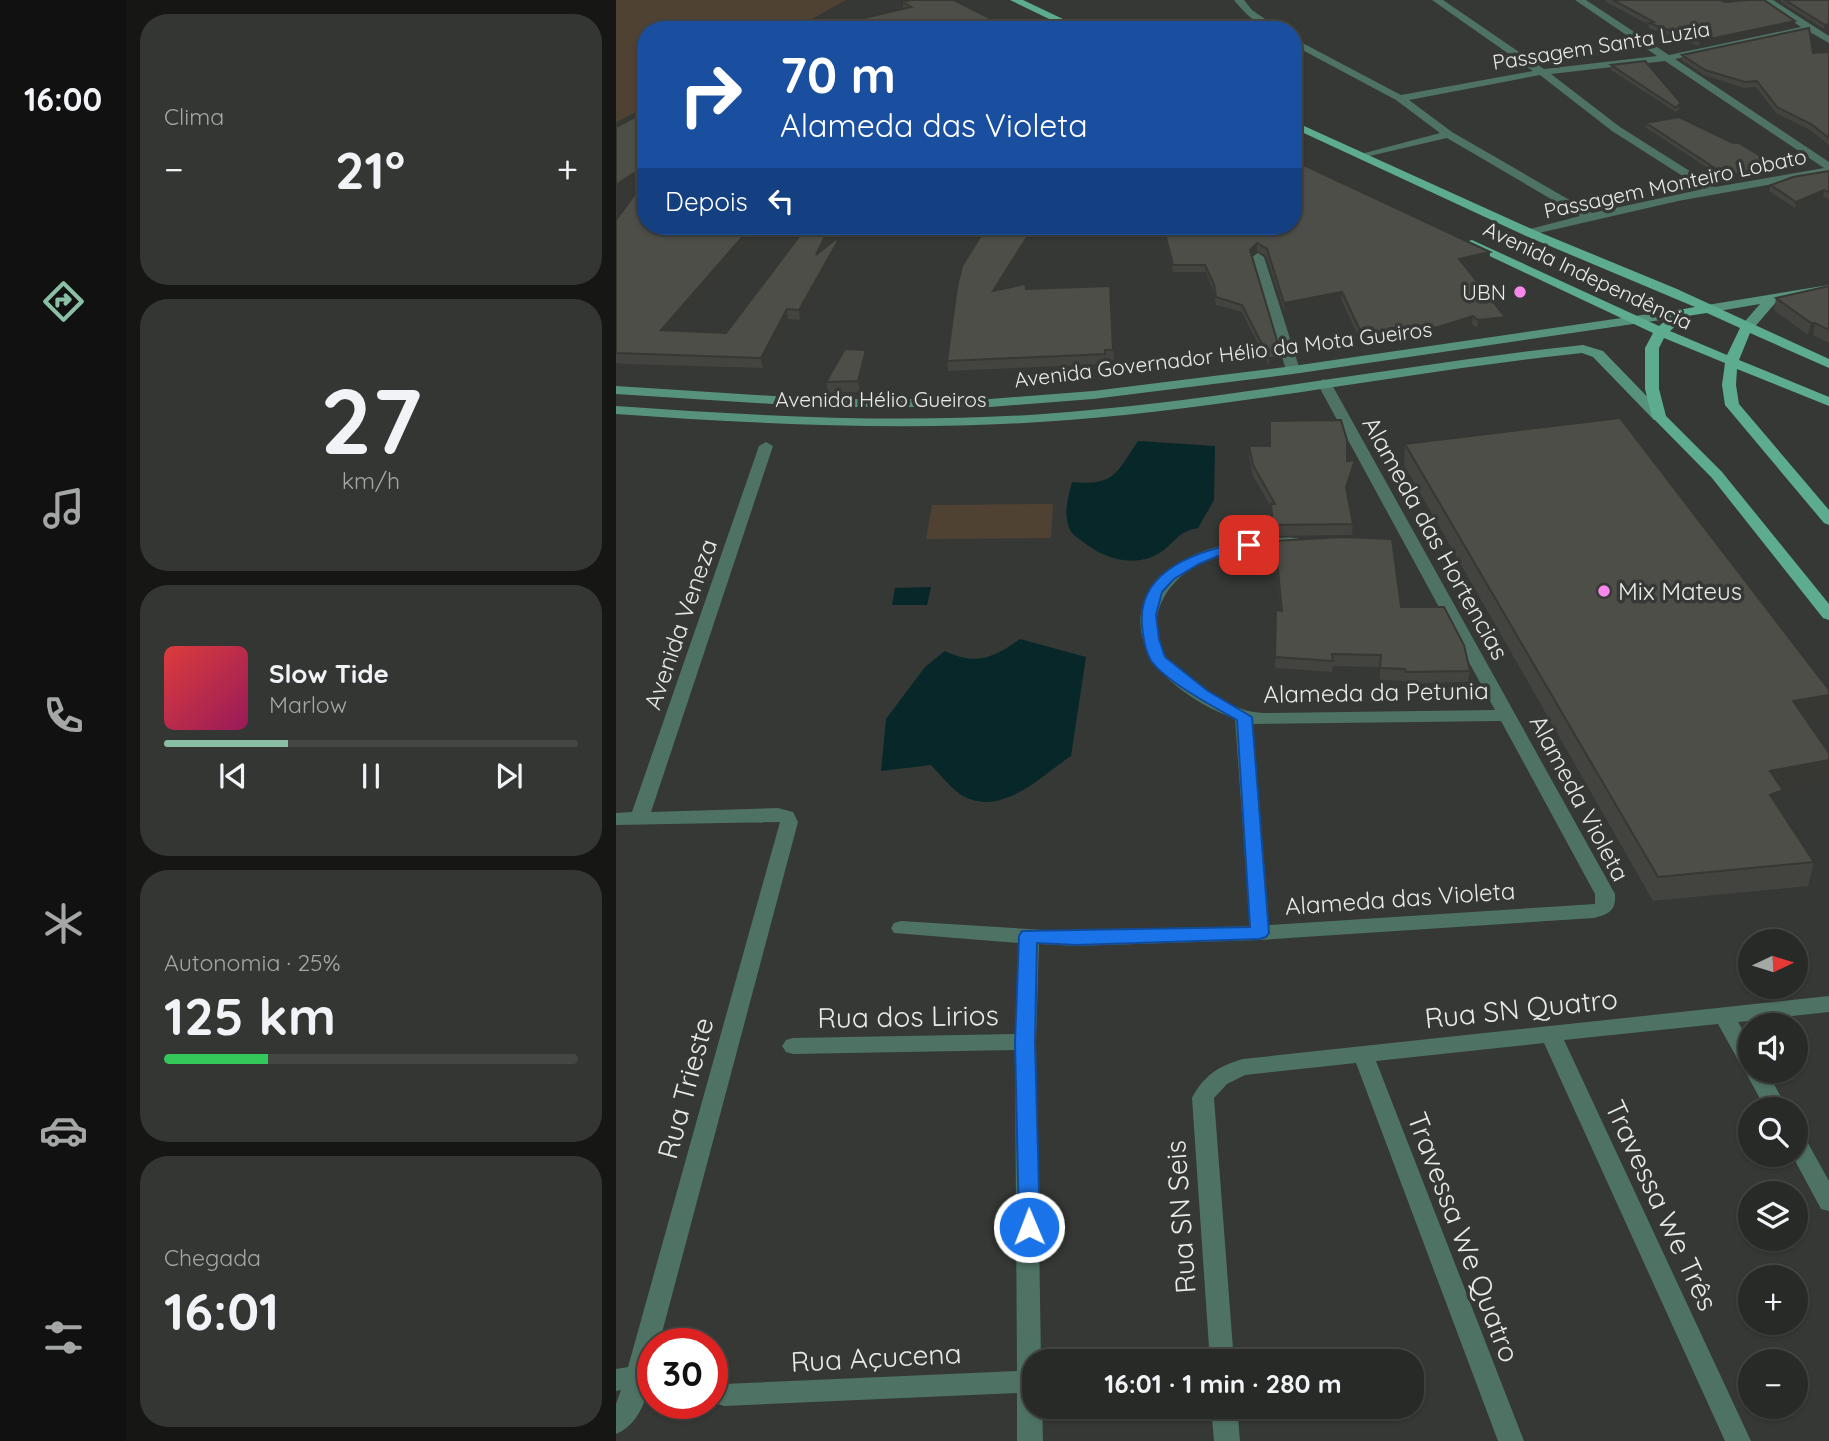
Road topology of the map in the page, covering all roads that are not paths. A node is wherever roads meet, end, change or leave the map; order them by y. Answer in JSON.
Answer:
{"nodes":[{"id":1,"x":1015,"y":0,"type":"edge"},
{"id":2,"x":1239,"y":0,"type":"edge"},
{"id":3,"x":1437,"y":0,"type":"edge"},
{"id":4,"x":1580,"y":0,"type":"edge"},
{"id":5,"x":1766,"y":0,"type":"edge"},
{"id":6,"x":1061,"y":21,"type":"edge"},
{"id":7,"x":1263,"y":21,"type":"edge"},
{"id":8,"x":1808,"y":29,"type":"junction"},
{"id":9,"x":1829,"y":40,"type":"edge"},
{"id":10,"x":1302,"y":46,"type":"edge"},
{"id":11,"x":1668,"y":58,"type":"junction"},
{"id":12,"x":1542,"y":72,"type":"junction"},
{"id":13,"x":1400,"y":98,"type":"junction"},
{"id":14,"x":1302,"y":128,"type":"edge"},
{"id":15,"x":1448,"y":134,"type":"junction"},
{"id":16,"x":1365,"y":156,"type":"junction"},
{"id":17,"x":1829,"y":169,"type":"edge"},
{"id":18,"x":1712,"y":190,"type":"junction"},
{"id":19,"x":1589,"y":216,"type":"junction"},
{"id":20,"x":1530,"y":233,"type":"junction"},
{"id":21,"x":1455,"y":237,"type":"edge"},
{"id":22,"x":1258,"y":257,"type":"edge"},
{"id":23,"x":1829,"y":289,"type":"edge"},
{"id":24,"x":1772,"y":299,"type":"junction"},
{"id":25,"x":1707,"y":309,"type":"junction"},
{"id":26,"x":1683,"y":313,"type":"junction"},
{"id":27,"x":1633,"y":320,"type":"junction"},
{"id":28,"x":1746,"y":327,"type":"junction"},
{"id":29,"x":1660,"y":332,"type":"junction"},
{"id":30,"x":1731,"y":362,"type":"junction"},
{"id":31,"x":1829,"y":364,"type":"edge"},
{"id":32,"x":1293,"y":370,"type":"junction"},
{"id":33,"x":1324,"y":383,"type":"junction"},
{"id":34,"x":616,"y":390,"type":"edge"},
{"id":35,"x":1829,"y":402,"type":"edge"},
{"id":36,"x":616,"y":410,"type":"edge"},
{"id":37,"x":1660,"y":417,"type":"junction"},
{"id":38,"x":766,"y":446,"type":"dead end"},
{"id":39,"x":1829,"y":520,"type":"edge"},
{"id":40,"x":1318,"y":543,"type":"edge"},
{"id":41,"x":1829,"y":615,"type":"edge"},
{"id":42,"x":1508,"y":715,"type":"junction"},
{"id":43,"x":1244,"y":717,"type":"junction"},
{"id":44,"x":640,"y":817,"type":"junction"},
{"id":45,"x":616,"y":819,"type":"edge"},
{"id":46,"x":1606,"y":905,"type":"joint"},
{"id":47,"x":901,"y":929,"type":"dead end"},
{"id":48,"x":1260,"y":933,"type":"junction"},
{"id":49,"x":1028,"y":936,"type":"junction"},
{"id":50,"x":1829,"y":1004,"type":"edge"},
{"id":51,"x":1724,"y":1015,"type":"junction"},
{"id":52,"x":1550,"y":1033,"type":"junction"},
{"id":53,"x":1738,"y":1040,"type":"edge"},
{"id":54,"x":1025,"y":1042,"type":"junction"},
{"id":55,"x":793,"y":1046,"type":"dead end"},
{"id":56,"x":1363,"y":1054,"type":"junction"},
{"id":57,"x":1222,"y":1075,"type":"joint"},
{"id":58,"x":1808,"y":1164,"type":"edge"},
{"id":59,"x":1829,"y":1202,"type":"edge"},
{"id":60,"x":1030,"y":1349,"type":"edge"},
{"id":61,"x":1221,"y":1349,"type":"edge"},
{"id":62,"x":627,"y":1378,"type":"edge"},
{"id":63,"x":1022,"y":1381,"type":"edge"},
{"id":64,"x":728,"y":1395,"type":"edge"},
{"id":65,"x":1030,"y":1419,"type":"edge"},
{"id":66,"x":1225,"y":1419,"type":"edge"},
{"id":67,"x":616,"y":1422,"type":"edge"},
{"id":68,"x":1030,"y":1441,"type":"edge"},
{"id":69,"x":1227,"y":1441,"type":"edge"},
{"id":70,"x":1511,"y":1441,"type":"edge"},
{"id":71,"x":1738,"y":1441,"type":"edge"}],
"edges":[{"from":1,"to":6,"type":"main road"},
{"from":2,"to":7,"type":"street"},
{"from":3,"to":12,"type":"street"},
{"from":4,"to":11,"type":"street"},
{"from":5,"to":8,"type":"street"},
{"from":8,"to":9,"type":"street"},
{"from":8,"to":11,"type":"street","name":"Passagem Santa Luzia"},
{"from":10,"to":13,"type":"street"},
{"from":11,"to":12,"type":"street","name":"Passagem Santa Luzia"},
{"from":11,"to":17,"type":"street"},
{"from":12,"to":13,"type":"street","name":"Passagem Santa Luzia"},
{"from":12,"to":18,"type":"street"},
{"from":13,"to":15,"type":"street"},
{"from":14,"to":16,"type":"main road","name":"Avenida Independência"},
{"from":15,"to":16,"type":"street"},
{"from":15,"to":19,"type":"street"},
{"from":16,"to":20,"type":"main road","name":"Avenida Independência"},
{"from":17,"to":18,"type":"street","name":"Passagem Monteiro Lobato"},
{"from":18,"to":19,"type":"street","name":"Passagem Monteiro Lobato"},
{"from":19,"to":20,"type":"street","name":"Passagem Monteiro Lobato"},
{"from":20,"to":25,"type":"main road","name":"Avenida Independência"},
{"from":21,"to":27,"type":"main road","name":"Avenida Independência"},
{"from":22,"to":32,"type":"street"},
{"from":23,"to":24,"type":"main road"},
{"from":24,"to":25,"type":"main road"},
{"from":24,"to":28,"type":"main road"},
{"from":25,"to":26,"type":"main road","name":"Avenida Governador Hélio da Mota Gueiros"},
{"from":25,"to":28,"type":"main road","name":"Avenida Independência"},
{"from":26,"to":27,"type":"main road","name":"Avenida Governador Hélio da Mota Gueiros"},
{"from":26,"to":29,"type":"main road"},
{"from":27,"to":29,"type":"main road","name":"Avenida Independência"},
{"from":27,"to":32,"type":"main road","name":"Avenida Governador Hélio da Mota Gueiros"},
{"from":28,"to":30,"type":"main road"},
{"from":28,"to":31,"type":"main road","name":"Avenida Independência"},
{"from":29,"to":30,"type":"main road","name":"Avenida Independência"},
{"from":29,"to":37,"type":"main road"},
{"from":30,"to":35,"type":"main road","name":"Avenida Independência"},
{"from":30,"to":39,"type":"main road"},
{"from":32,"to":34,"type":"main road","name":"Avenida Governador Hélio da Mota Gueiros"},
{"from":33,"to":36,"type":"main road","name":"Avenida Hélio Gueiros"},
{"from":33,"to":37,"type":"main road","name":"Avenida Hélio Gueiros"},
{"from":33,"to":42,"type":"street","name":"Alameda das Hortencias"},
{"from":37,"to":41,"type":"main road"},
{"from":38,"to":44,"type":"street","name":"Avenida Veneza"},
{"from":40,"to":43,"type":"street"},
{"from":42,"to":43,"type":"street","name":"Alameda da Petunia"},
{"from":42,"to":46,"type":"street","name":"Alameda Violeta"},
{"from":43,"to":48,"type":"street"},
{"from":44,"to":45,"type":"street"},
{"from":44,"to":62,"type":"street","name":"Rua Trieste"},
{"from":46,"to":48,"type":"street","name":"Alameda das Violeta"},
{"from":47,"to":49,"type":"street","name":"Alameda das Violeta"},
{"from":48,"to":49,"type":"street","name":"Alameda das Violeta"},
{"from":49,"to":54,"type":"street"},
{"from":50,"to":51,"type":"street","name":"Rua SN Quatro"},
{"from":51,"to":52,"type":"street","name":"Rua SN Quatro"},
{"from":51,"to":53,"type":"street"},
{"from":52,"to":56,"type":"street","name":"Rua SN Quatro"},
{"from":52,"to":71,"type":"street","name":"Travessa We Três"},
{"from":54,"to":55,"type":"street","name":"Rua dos Lirios"},
{"from":54,"to":60,"type":"street"},
{"from":56,"to":57,"type":"street","name":"Rua SN Quatro"},
{"from":56,"to":70,"type":"street","name":"Travessa We Quatro"},
{"from":57,"to":61,"type":"street","name":"Rua SN Seis"},
{"from":58,"to":59,"type":"street"},
{"from":62,"to":67,"type":"street","name":"Rua Trieste"},
{"from":63,"to":64,"type":"street","name":"Rua Açucena"},
{"from":65,"to":68,"type":"street"},
{"from":66,"to":69,"type":"street"}]}
